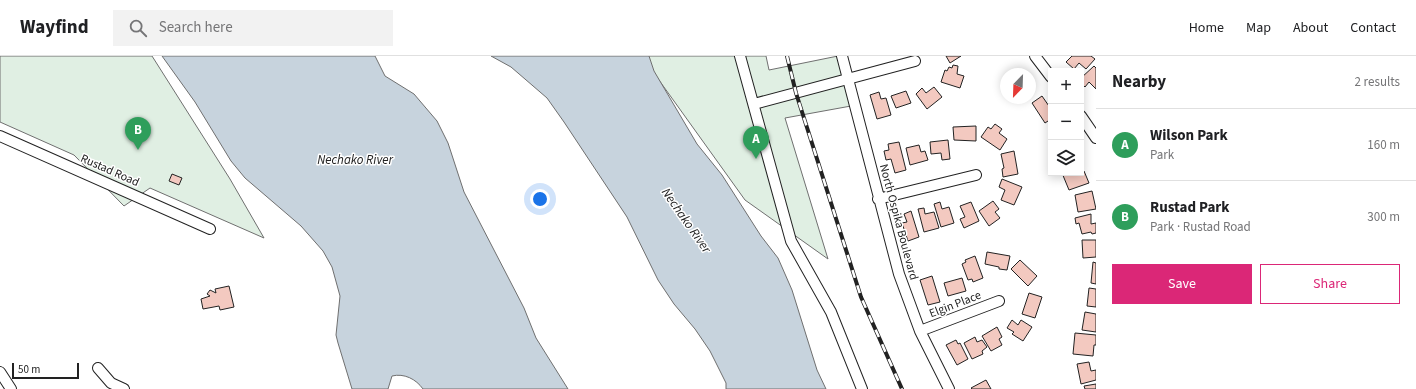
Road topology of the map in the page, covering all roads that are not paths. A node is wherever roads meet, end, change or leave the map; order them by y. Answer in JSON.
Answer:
{"nodes":[{"id":1,"x":740,"y":56,"type":"edge"},
{"id":2,"x":842,"y":56,"type":"edge"},
{"id":3,"x":1035,"y":56,"type":"edge"},
{"id":4,"x":915,"y":61,"type":"dead end"},
{"id":5,"x":1048,"y":72,"type":"edge"},
{"id":6,"x":848,"y":78,"type":"junction"},
{"id":7,"x":754,"y":104,"type":"junction"},
{"id":8,"x":1084,"y":120,"type":"edge"},
{"id":9,"x":0,"y":136,"type":"edge"},
{"id":10,"x":1096,"y":138,"type":"edge"},
{"id":11,"x":976,"y":175,"type":"dead end"},
{"id":12,"x":878,"y":199,"type":"junction"},
{"id":13,"x":210,"y":229,"type":"dead end"},
{"id":14,"x":999,"y":301,"type":"dead end"},
{"id":15,"x":920,"y":331,"type":"junction"},
{"id":16,"x":98,"y":368,"type":"dead end"},
{"id":17,"x":0,"y":372,"type":"edge"},
{"id":18,"x":10,"y":389,"type":"edge"},
{"id":19,"x":124,"y":389,"type":"edge"},
{"id":20,"x":862,"y":389,"type":"edge"},
{"id":21,"x":949,"y":389,"type":"edge"}],
"edges":[{"from":1,"to":7,"type":"street"},
{"from":2,"to":6,"type":"street","name":"North Ospika Boulevard"},
{"from":3,"to":5,"type":"street"},
{"from":4,"to":6,"type":"street"},
{"from":6,"to":7,"type":"street"},
{"from":6,"to":12,"type":"street","name":"North Ospika Boulevard"},
{"from":7,"to":20,"type":"street"},
{"from":8,"to":10,"type":"street"},
{"from":9,"to":13,"type":"street","name":"Rustad Road"},
{"from":11,"to":12,"type":"street"},
{"from":12,"to":15,"type":"street","name":"North Ospika Boulevard"},
{"from":14,"to":15,"type":"street","name":"Elgin Place"},
{"from":15,"to":21,"type":"street","name":"North Ospika Boulevard"},
{"from":16,"to":19,"type":"street"},
{"from":17,"to":18,"type":"street"}]}
